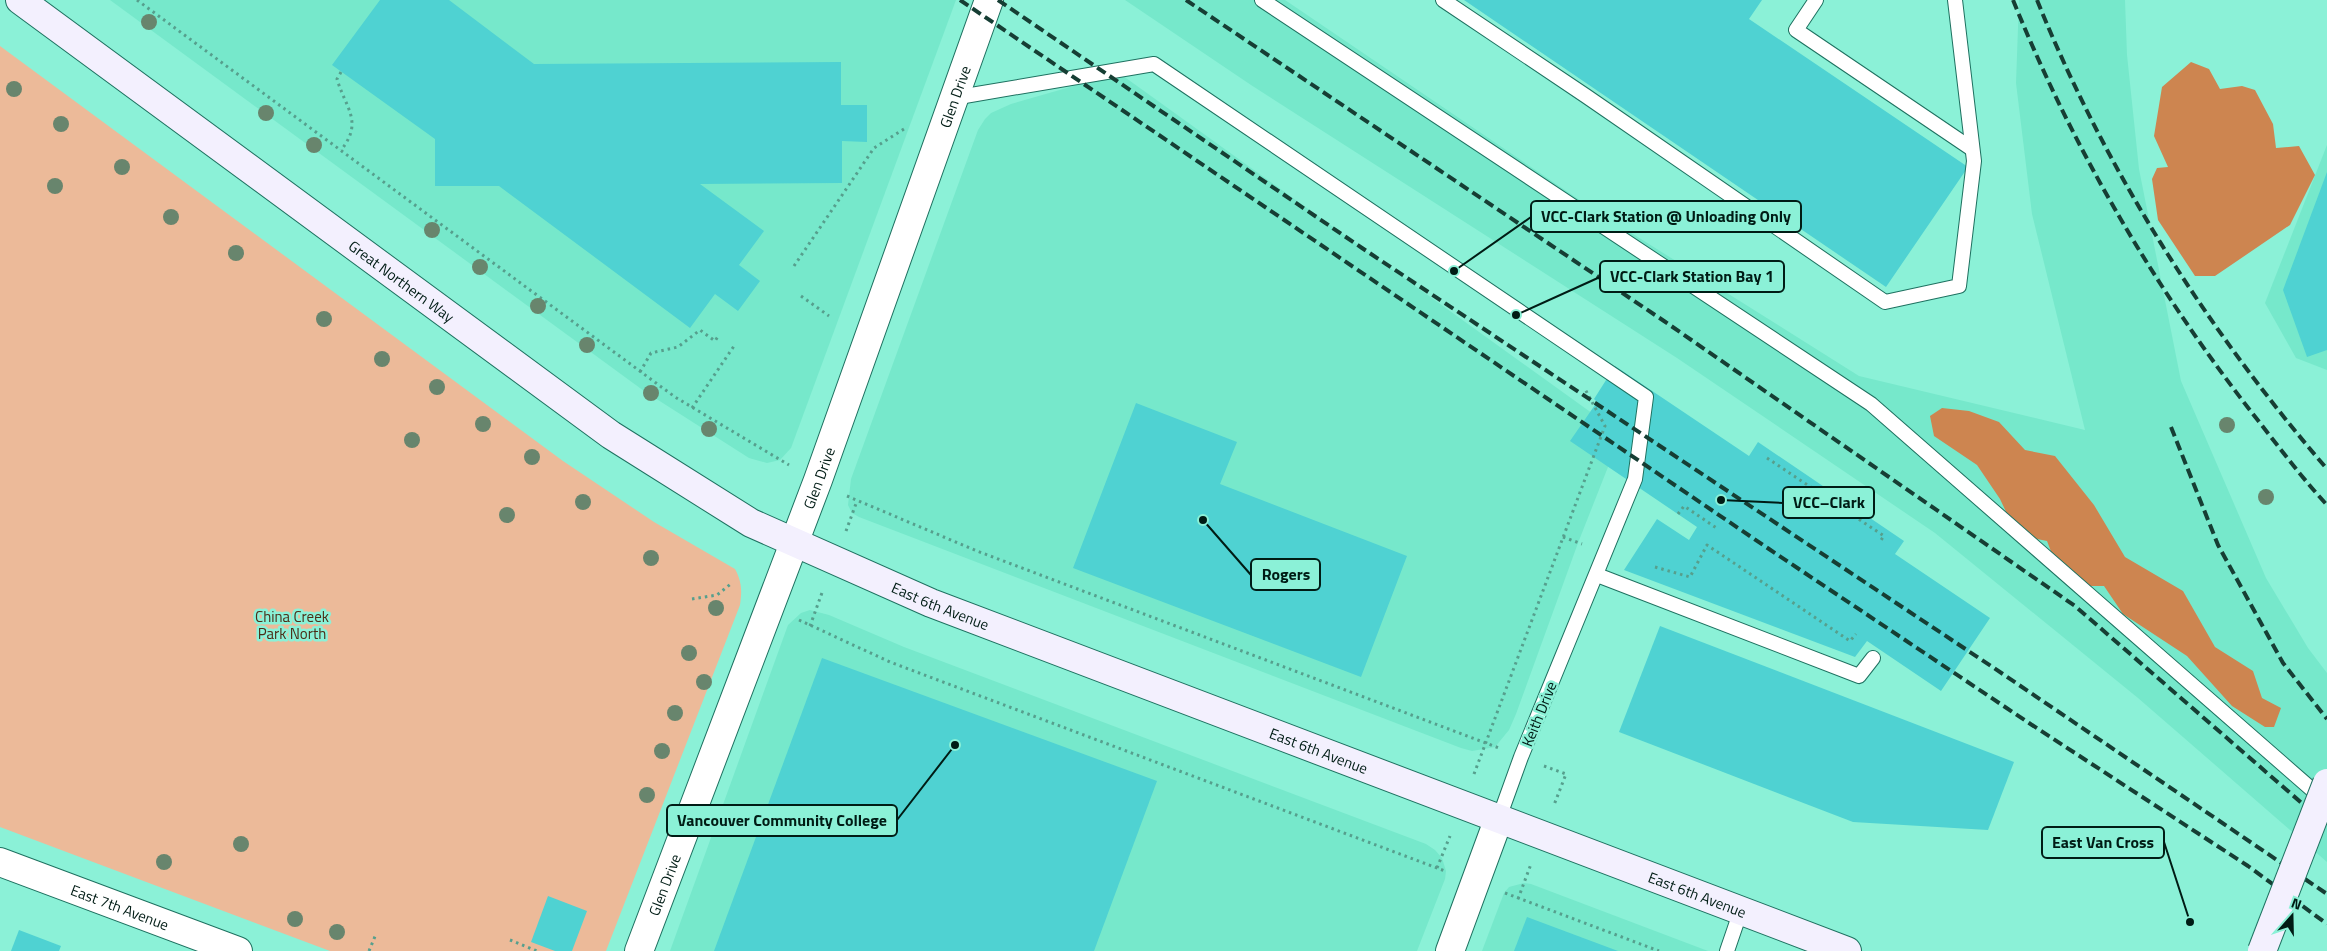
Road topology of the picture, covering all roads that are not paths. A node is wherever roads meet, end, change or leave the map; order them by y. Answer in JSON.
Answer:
{"nodes":[{"id":1,"x":20,"y":0,"type":"edge"},
{"id":2,"x":989,"y":0,"type":"edge"},
{"id":3,"x":1262,"y":0,"type":"edge"},
{"id":4,"x":1443,"y":0,"type":"edge"},
{"id":5,"x":1816,"y":0,"type":"edge"},
{"id":6,"x":1954,"y":0,"type":"edge"},
{"id":7,"x":953,"y":98,"type":"junction"},
{"id":8,"x":1972,"y":149,"type":"junction"},
{"id":9,"x":794,"y":544,"type":"junction"},
{"id":10,"x":1596,"y":575,"type":"junction"},
{"id":11,"x":1873,"y":658,"type":"dead end"},
{"id":12,"x":2327,"y":783,"type":"edge"},
{"id":13,"x":2327,"y":803,"type":"edge"},
{"id":14,"x":1499,"y":818,"type":"junction"},
{"id":15,"x":0,"y":862,"type":"edge"},
{"id":16,"x":1741,"y":910,"type":"junction"},
{"id":17,"x":238,"y":951,"type":"edge"},
{"id":18,"x":640,"y":951,"type":"edge"},
{"id":19,"x":1450,"y":951,"type":"edge"},
{"id":20,"x":1727,"y":951,"type":"edge"},
{"id":21,"x":1847,"y":951,"type":"edge"},
{"id":22,"x":2262,"y":951,"type":"edge"}],
"edges":[{"from":1,"to":9,"type":"main road","name":"Great Northern Way"},
{"from":2,"to":7,"type":"street","name":"Glen Drive"},
{"from":3,"to":13,"type":"lane"},
{"from":4,"to":8,"type":"lane"},
{"from":5,"to":8,"type":"lane"},
{"from":6,"to":8,"type":"lane"},
{"from":7,"to":9,"type":"street","name":"Glen Drive"},
{"from":7,"to":10,"type":"lane","name":"Keith Drive"},
{"from":9,"to":14,"type":"main road","name":"East 6th Avenue"},
{"from":9,"to":18,"type":"street","name":"Glen Drive"},
{"from":10,"to":11,"type":"lane"},
{"from":10,"to":14,"type":"lane","name":"Keith Drive"},
{"from":12,"to":22,"type":"main road","bridge":true},
{"from":14,"to":16,"type":"main road","name":"East 6th Avenue"},
{"from":14,"to":19,"type":"street","name":"Keith Drive"},
{"from":15,"to":17,"type":"street","name":"East 7th Avenue"},
{"from":16,"to":20,"type":"lane"},
{"from":16,"to":21,"type":"main road","name":"East 6th Avenue"}]}
